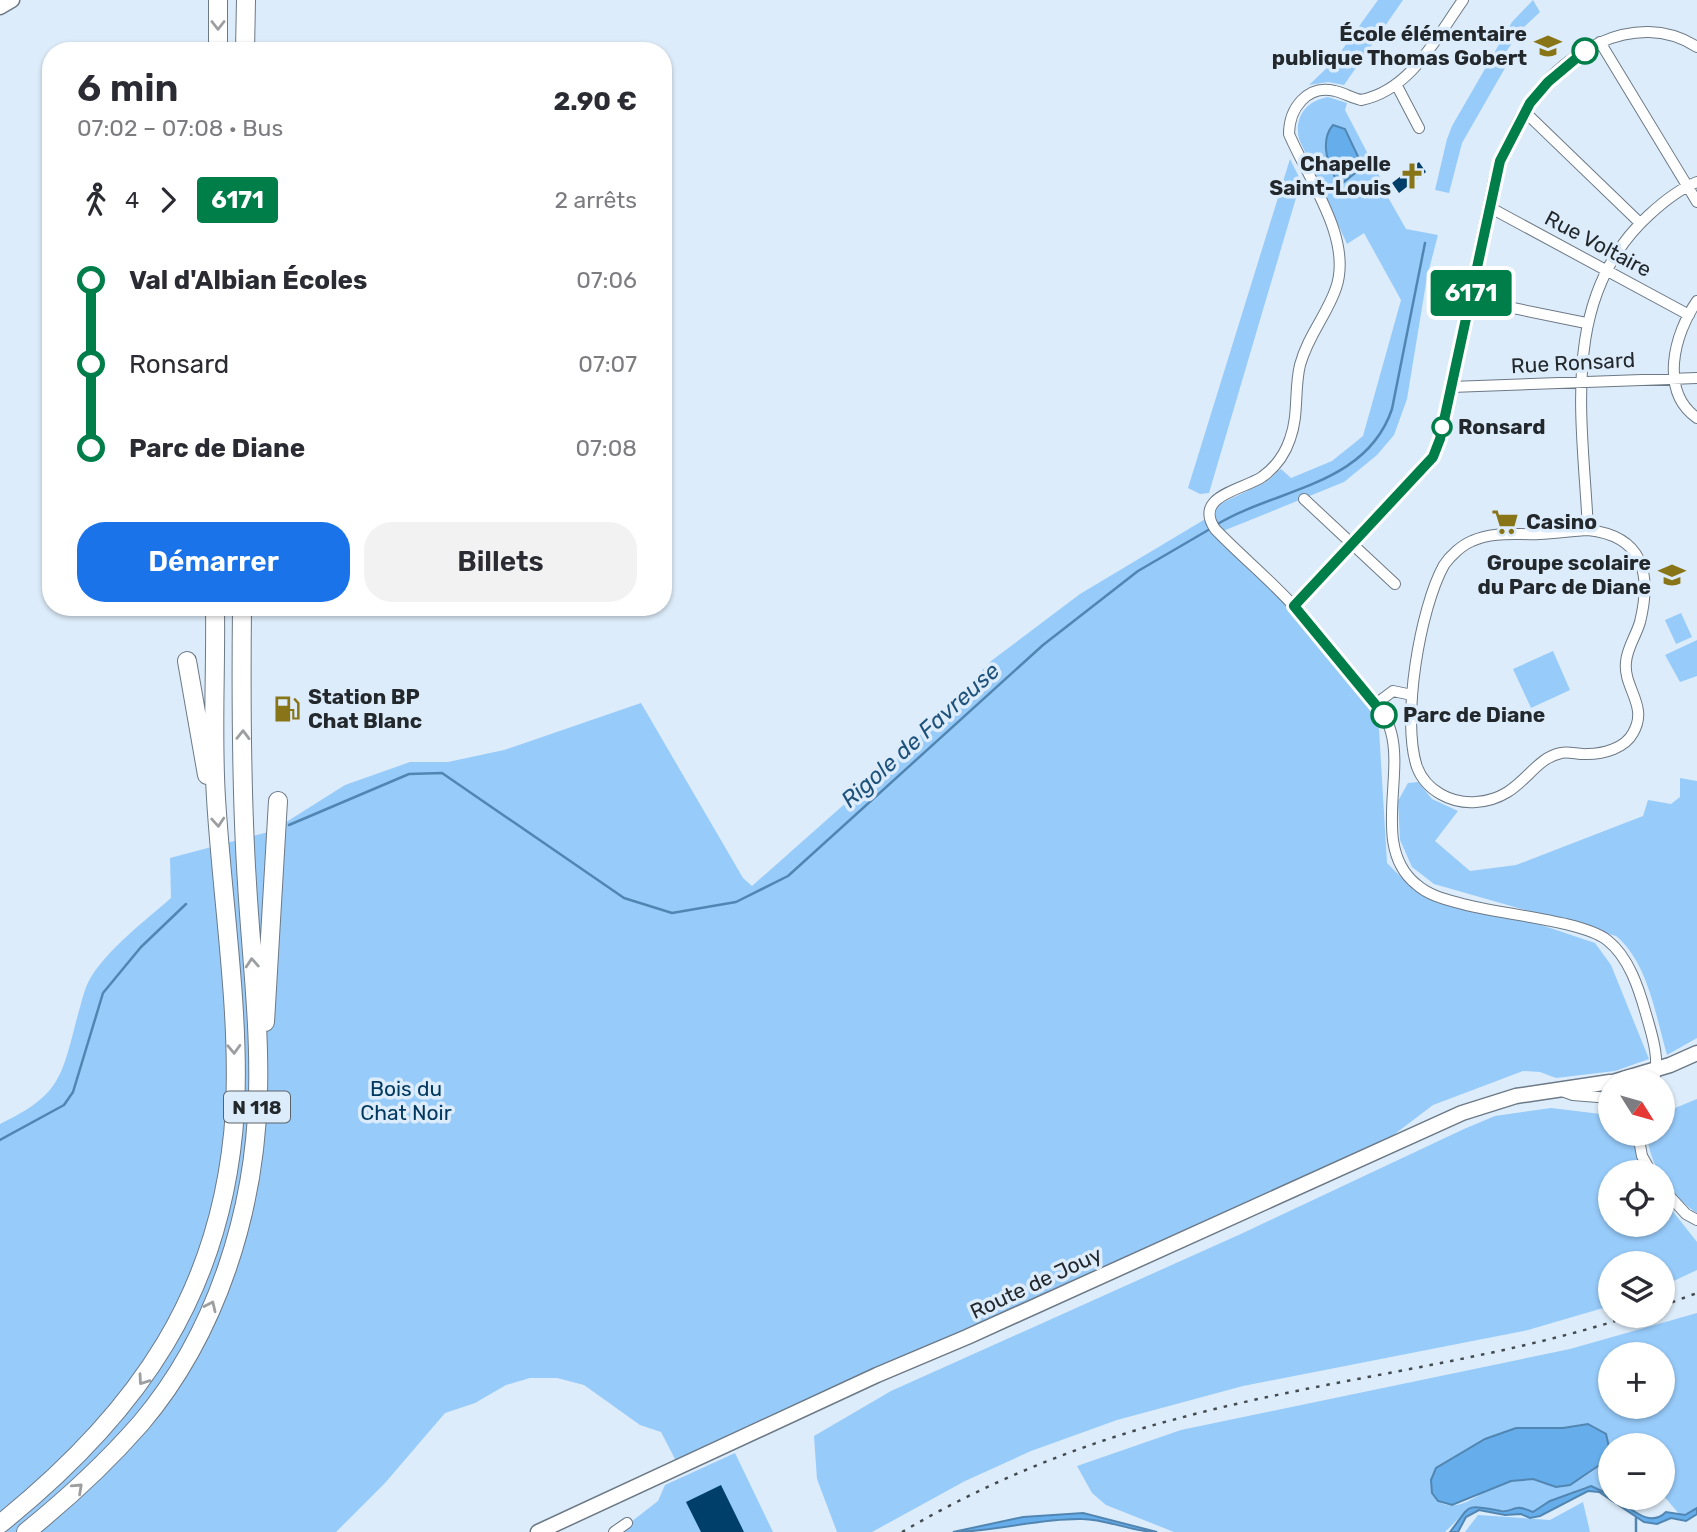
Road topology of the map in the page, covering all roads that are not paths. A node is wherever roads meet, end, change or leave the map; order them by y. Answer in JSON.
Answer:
{"nodes":[{"id":1,"x":12,"y":0,"type":"edge"},
{"id":2,"x":218,"y":0,"type":"edge"},
{"id":3,"x":246,"y":0,"type":"edge"},
{"id":4,"x":1462,"y":0,"type":"edge"},
{"id":5,"x":0,"y":7,"type":"edge"},
{"id":6,"x":218,"y":42,"type":"edge"},
{"id":7,"x":245,"y":42,"type":"edge"},
{"id":8,"x":1600,"y":42,"type":"junction"},
{"id":9,"x":1697,"y":47,"type":"edge"},
{"id":10,"x":1396,"y":84,"type":"junction"},
{"id":11,"x":1524,"y":111,"type":"junction"},
{"id":12,"x":1419,"y":128,"type":"dead end"},
{"id":13,"x":1692,"y":184,"type":"edge"},
{"id":14,"x":1697,"y":202,"type":"edge"},
{"id":15,"x":1489,"y":207,"type":"junction"},
{"id":16,"x":1640,"y":223,"type":"junction"},
{"id":17,"x":1607,"y":271,"type":"junction"},
{"id":18,"x":1469,"y":299,"type":"junction"},
{"id":19,"x":1697,"y":301,"type":"edge"},
{"id":20,"x":1689,"y":315,"type":"junction"},
{"id":21,"x":1586,"y":323,"type":"junction"},
{"id":22,"x":1697,"y":378,"type":"edge"},
{"id":23,"x":1674,"y":379,"type":"junction"},
{"id":24,"x":1581,"y":382,"type":"junction"},
{"id":25,"x":1451,"y":387,"type":"junction"},
{"id":26,"x":1697,"y":418,"type":"edge"},
{"id":27,"x":1304,"y":499,"type":"dead end"},
{"id":28,"x":1588,"y":530,"type":"junction"},
{"id":29,"x":1352,"y":545,"type":"junction"},
{"id":30,"x":1395,"y":584,"type":"dead end"},
{"id":31,"x":1294,"y":606,"type":"junction"},
{"id":32,"x":215,"y":616,"type":"edge"},
{"id":33,"x":242,"y":616,"type":"edge"},
{"id":34,"x":187,"y":661,"type":"dead end"},
{"id":35,"x":1412,"y":695,"type":"junction"},
{"id":36,"x":1377,"y":703,"type":"junction"},
{"id":37,"x":216,"y":795,"type":"junction"},
{"id":38,"x":278,"y":801,"type":"dead end"},
{"id":39,"x":1697,"y":1053,"type":"edge"},
{"id":40,"x":1655,"y":1069,"type":"edge"},
{"id":41,"x":1668,"y":1069,"type":"edge"},
{"id":42,"x":258,"y":1070,"type":"junction"},
{"id":43,"x":1598,"y":1084,"type":"edge"},
{"id":44,"x":1558,"y":1090,"type":"junction"},
{"id":45,"x":1598,"y":1097,"type":"edge"},
{"id":46,"x":1675,"y":1203,"type":"edge"},
{"id":47,"x":1697,"y":1220,"type":"edge"},
{"id":48,"x":627,"y":1522,"type":"dead end"},
{"id":49,"x":0,"y":1524,"type":"edge"},
{"id":50,"x":557,"y":1528,"type":"edge"},
{"id":51,"x":26,"y":1532,"type":"edge"},
{"id":52,"x":538,"y":1532,"type":"edge"},
{"id":53,"x":614,"y":1532,"type":"edge"}],
"edges":[{"from":1,"to":5,"type":"main road"},
{"from":2,"to":6,"type":"highway","one_way":true},
{"from":3,"to":7,"type":"highway"},
{"from":4,"to":10,"type":"street"},
{"from":8,"to":9,"type":"street"},
{"from":8,"to":11,"type":"street"},
{"from":8,"to":13,"type":"street"},
{"from":10,"to":12,"type":"street"},
{"from":10,"to":31,"type":"street"},
{"from":11,"to":15,"type":"street"},
{"from":11,"to":16,"type":"street"},
{"from":13,"to":14,"type":"street"},
{"from":13,"to":16,"type":"street"},
{"from":15,"to":17,"type":"street","name":"Rue Voltaire"},
{"from":15,"to":18,"type":"street"},
{"from":16,"to":17,"type":"street"},
{"from":17,"to":20,"type":"street","name":"Rue Voltaire"},
{"from":17,"to":21,"type":"street"},
{"from":18,"to":21,"type":"street"},
{"from":18,"to":25,"type":"street"},
{"from":19,"to":20,"type":"street"},
{"from":20,"to":23,"type":"street"},
{"from":21,"to":24,"type":"street"},
{"from":22,"to":23,"type":"street","name":"Rue Ronsard"},
{"from":23,"to":24,"type":"street","name":"Rue Ronsard"},
{"from":23,"to":26,"type":"street"},
{"from":24,"to":25,"type":"street","name":"Rue Ronsard"},
{"from":24,"to":28,"type":"street"},
{"from":25,"to":29,"type":"street"},
{"from":27,"to":29,"type":"street"},
{"from":28,"to":35,"type":"street"},
{"from":28,"to":35,"type":"street"},
{"from":29,"to":30,"type":"street"},
{"from":29,"to":31,"type":"street"},
{"from":31,"to":36,"type":"street"},
{"from":32,"to":37,"type":"highway","number":"N 118"},
{"from":42,"to":33,"type":"highway","number":"N 118","one_way":true},
{"from":34,"to":37,"type":"highway"},
{"from":35,"to":36,"type":"street"},
{"from":36,"to":40,"type":"street"},
{"from":37,"to":49,"type":"highway","number":"N 118","one_way":true},
{"from":38,"to":42,"type":"highway"},
{"from":39,"to":41,"type":"main road","name":"Route de Jouy"},
{"from":51,"to":42,"type":"highway","number":"N 118","one_way":true},
{"from":43,"to":44,"type":"main road","name":"Route de Jouy"},
{"from":44,"to":45,"type":"street","name":"Route de Jouy"},
{"from":44,"to":50,"type":"main road","name":"Route de Jouy"},
{"from":46,"to":47,"type":"street"},
{"from":48,"to":53,"type":"street"},
{"from":50,"to":52,"type":"main road","name":"Route de Jouy"}]}
